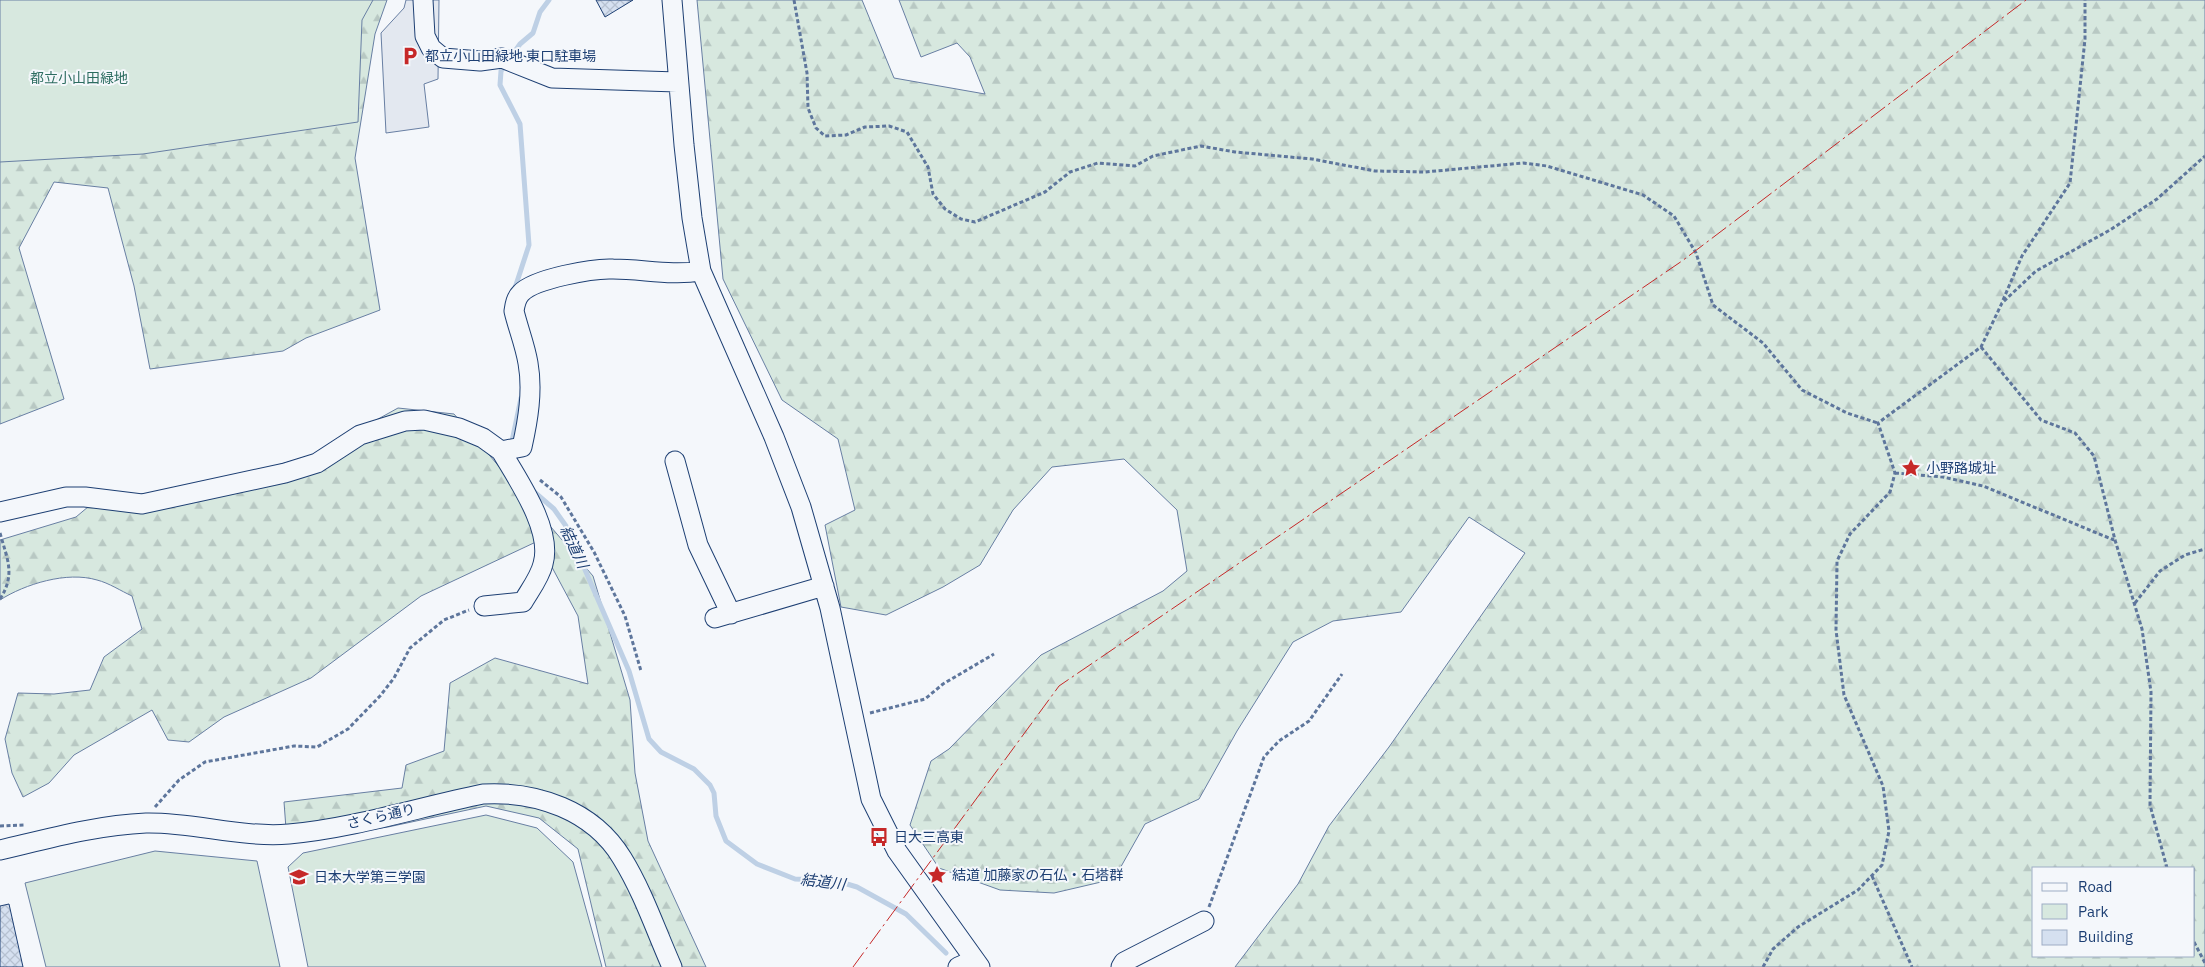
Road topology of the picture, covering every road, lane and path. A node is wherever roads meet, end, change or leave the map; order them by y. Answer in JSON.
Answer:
{"nodes":[{"id":1,"x":423,"y":0,"type":"edge"},
{"id":2,"x":672,"y":0,"type":"edge"},
{"id":3,"x":794,"y":0,"type":"edge"},
{"id":4,"x":2086,"y":0,"type":"edge"},
{"id":5,"x":677,"y":82,"type":"junction"},
{"id":6,"x":2205,"y":156,"type":"edge"},
{"id":7,"x":701,"y":271,"type":"junction"},
{"id":8,"x":2002,"y":303,"type":"junction"},
{"id":9,"x":1981,"y":346,"type":"junction"},
{"id":10,"x":1878,"y":423,"type":"junction"},
{"id":11,"x":508,"y":450,"type":"junction"},
{"id":12,"x":675,"y":461,"type":"dead end"},
{"id":13,"x":1895,"y":473,"type":"junction"},
{"id":14,"x":536,"y":478,"type":"dead end"},
{"id":15,"x":0,"y":512,"type":"edge"},
{"id":16,"x":0,"y":534,"type":"edge"},
{"id":17,"x":2115,"y":540,"type":"junction"},
{"id":18,"x":2205,"y":549,"type":"edge"},
{"id":19,"x":824,"y":586,"type":"junction"},
{"id":20,"x":0,"y":599,"type":"edge"},
{"id":21,"x":2134,"y":603,"type":"junction"},
{"id":22,"x":484,"y":606,"type":"joint"},
{"id":23,"x":994,"y":654,"type":"dead end"},
{"id":24,"x":641,"y":672,"type":"dead end"},
{"id":25,"x":1342,"y":674,"type":"dead end"},
{"id":26,"x":852,"y":718,"type":"junction"},
{"id":27,"x":147,"y":823,"type":"junction"},
{"id":28,"x":0,"y":850,"type":"edge"},
{"id":29,"x":2167,"y":867,"type":"edge"},
{"id":30,"x":1872,"y":876,"type":"junction"},
{"id":31,"x":1204,"y":921,"type":"joint"},
{"id":32,"x":2195,"y":944,"type":"edge"},
{"id":33,"x":2205,"y":963,"type":"edge"},
{"id":34,"x":971,"y":964,"type":"edge"},
{"id":35,"x":672,"y":967,"type":"edge"},
{"id":36,"x":1121,"y":967,"type":"edge"},
{"id":37,"x":1763,"y":967,"type":"edge"},
{"id":38,"x":1912,"y":967,"type":"edge"}],
"edges":[{"from":1,"to":5,"type":"street"},
{"from":2,"to":5,"type":"street"},
{"from":3,"to":10,"type":"path"},
{"from":4,"to":8,"type":"path"},
{"from":5,"to":7,"type":"street"},
{"from":6,"to":8,"type":"path"},
{"from":7,"to":11,"type":"street"},
{"from":7,"to":19,"type":"street"},
{"from":8,"to":9,"type":"path"},
{"from":9,"to":10,"type":"path"},
{"from":9,"to":17,"type":"path"},
{"from":10,"to":13,"type":"path"},
{"from":11,"to":15,"type":"street"},
{"from":11,"to":22,"type":"street"},
{"from":12,"to":19,"type":"street"},
{"from":13,"to":17,"type":"path"},
{"from":13,"to":30,"type":"path"},
{"from":14,"to":24,"type":"path"},
{"from":16,"to":20,"type":"path"},
{"from":17,"to":21,"type":"path"},
{"from":18,"to":21,"type":"path"},
{"from":19,"to":26,"type":"street"},
{"from":21,"to":29,"type":"path"},
{"from":22,"to":27,"type":"path"},
{"from":23,"to":26,"type":"path"},
{"from":25,"to":31,"type":"path"},
{"from":26,"to":34,"type":"street"},
{"from":27,"to":28,"type":"street","name":"さくら通り"},
{"from":27,"to":35,"type":"street","name":"さくら通り"},
{"from":30,"to":37,"type":"path"},
{"from":30,"to":38,"type":"path"},
{"from":31,"to":36,"type":"street"},
{"from":32,"to":33,"type":"path"}]}
